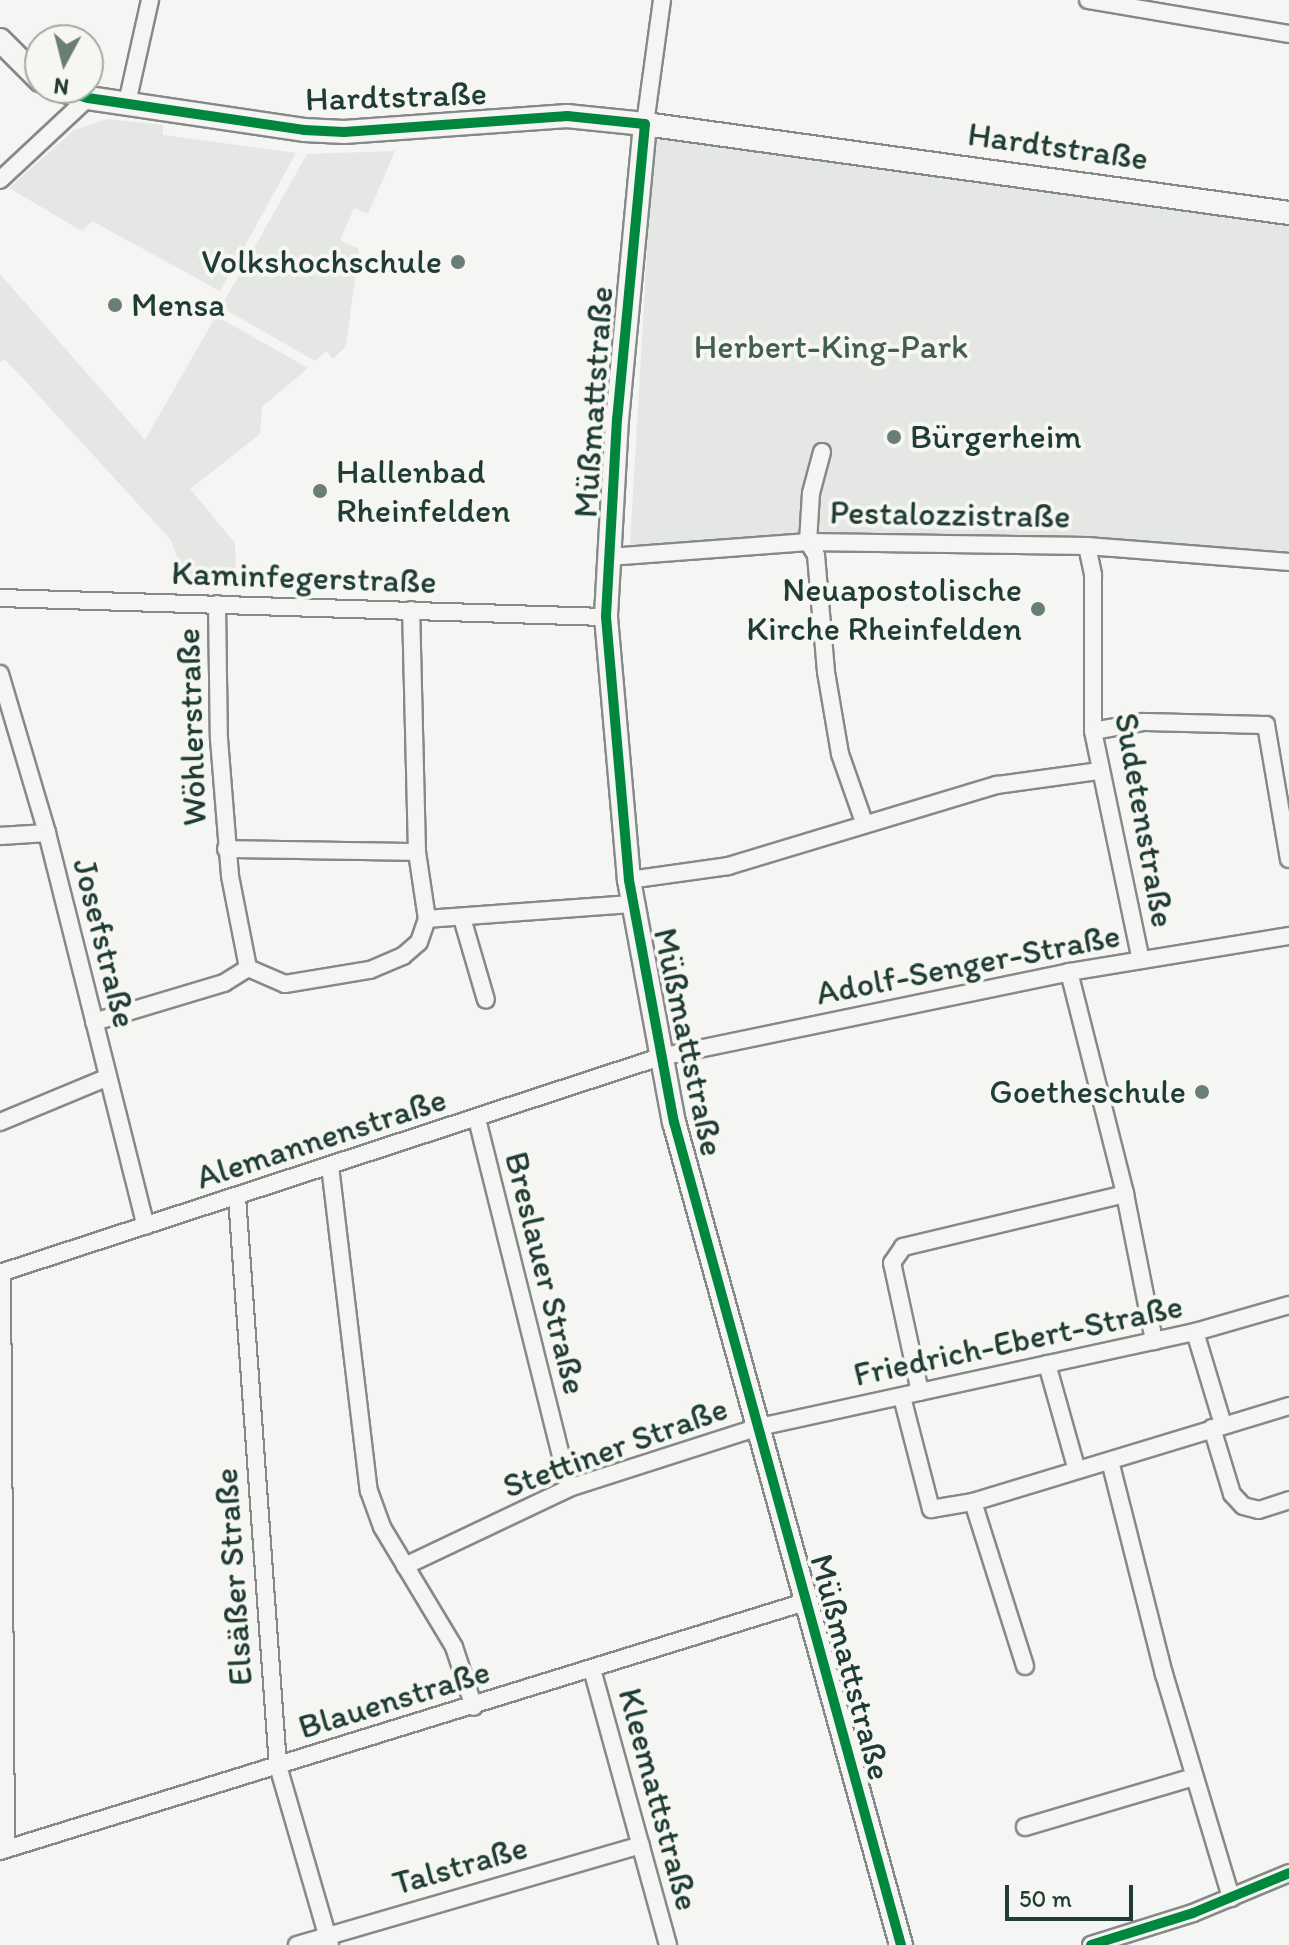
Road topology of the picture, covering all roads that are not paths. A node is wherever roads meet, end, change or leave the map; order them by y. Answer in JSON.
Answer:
{"nodes":[{"id":1,"x":150,"y":0,"type":"edge"},
{"id":2,"x":662,"y":0,"type":"edge"},
{"id":3,"x":1088,"y":0,"type":"edge"},
{"id":4,"x":1108,"y":2,"type":"edge"},
{"id":5,"x":1289,"y":34,"type":"edge"},
{"id":6,"x":0,"y":40,"type":"edge"},
{"id":7,"x":24,"y":64,"type":"edge"},
{"id":8,"x":104,"y":100,"type":"edge"},
{"id":9,"x":127,"y":103,"type":"junction"},
{"id":10,"x":82,"y":104,"type":"edge"},
{"id":11,"x":645,"y":124,"type":"junction"},
{"id":12,"x":0,"y":180,"type":"edge"},
{"id":13,"x":1289,"y":213,"type":"edge"},
{"id":14,"x":822,"y":452,"type":"dead end"},
{"id":15,"x":808,"y":542,"type":"junction"},
{"id":16,"x":1087,"y":546,"type":"junction"},
{"id":17,"x":609,"y":557,"type":"junction"},
{"id":18,"x":1289,"y":562,"type":"edge"},
{"id":19,"x":0,"y":598,"type":"edge"},
{"id":20,"x":217,"y":604,"type":"junction"},
{"id":21,"x":411,"y":610,"type":"junction"},
{"id":22,"x":606,"y":617,"type":"junction"},
{"id":23,"x":0,"y":674,"type":"edge"},
{"id":24,"x":1093,"y":731,"type":"junction"},
{"id":25,"x":1099,"y":771,"type":"junction"},
{"id":26,"x":864,"y":822,"type":"junction"},
{"id":27,"x":47,"y":833,"type":"junction"},
{"id":28,"x":0,"y":836,"type":"edge"},
{"id":29,"x":226,"y":849,"type":"junction"},
{"id":30,"x":417,"y":852,"type":"junction"},
{"id":31,"x":1289,"y":859,"type":"edge"},
{"id":32,"x":629,"y":880,"type":"junction"},
{"id":33,"x":633,"y":904,"type":"junction"},
{"id":34,"x":462,"y":918,"type":"junction"},
{"id":35,"x":427,"y":919,"type":"junction"},
{"id":36,"x":1289,"y":936,"type":"edge"},
{"id":37,"x":1141,"y":960,"type":"junction"},
{"id":38,"x":248,"y":968,"type":"junction"},
{"id":39,"x":1069,"y":972,"type":"junction"},
{"id":40,"x":486,"y":1000,"type":"dead end"},
{"id":41,"x":94,"y":1022,"type":"junction"},
{"id":42,"x":660,"y":1057,"type":"junction"},
{"id":43,"x":106,"y":1078,"type":"junction"},
{"id":44,"x":477,"y":1119,"type":"junction"},
{"id":45,"x":0,"y":1122,"type":"edge"},
{"id":46,"x":330,"y":1166,"type":"junction"},
{"id":47,"x":1125,"y":1194,"type":"junction"},
{"id":48,"x":237,"y":1197,"type":"junction"},
{"id":49,"x":146,"y":1226,"type":"junction"},
{"id":50,"x":1,"y":1272,"type":"edge"},
{"id":51,"x":1289,"y":1305,"type":"edge"},
{"id":52,"x":1195,"y":1332,"type":"junction"},
{"id":53,"x":1154,"y":1341,"type":"junction"},
{"id":54,"x":1047,"y":1364,"type":"junction"},
{"id":55,"x":920,"y":1392,"type":"junction"},
{"id":56,"x":902,"y":1397,"type":"junction"},
{"id":57,"x":1289,"y":1406,"type":"edge"},
{"id":58,"x":759,"y":1427,"type":"junction"},
{"id":59,"x":1217,"y":1427,"type":"junction"},
{"id":60,"x":1110,"y":1461,"type":"junction"},
{"id":61,"x":1076,"y":1467,"type":"junction"},
{"id":62,"x":569,"y":1488,"type":"junction"},
{"id":63,"x":1289,"y":1500,"type":"edge"},
{"id":64,"x":973,"y":1502,"type":"junction"},
{"id":65,"x":405,"y":1566,"type":"junction"},
{"id":66,"x":0,"y":1574,"type":"edge"},
{"id":67,"x":805,"y":1602,"type":"junction"},
{"id":68,"x":1025,"y":1666,"type":"dead end"},
{"id":69,"x":592,"y":1669,"type":"junction"},
{"id":70,"x":474,"y":1707,"type":"junction"},
{"id":71,"x":278,"y":1766,"type":"junction"},
{"id":72,"x":1194,"y":1777,"type":"junction"},
{"id":73,"x":1025,"y":1827,"type":"dead end"},
{"id":74,"x":641,"y":1845,"type":"junction"},
{"id":75,"x":3,"y":1850,"type":"edge"},
{"id":76,"x":1289,"y":1873,"type":"edge"},
{"id":77,"x":1231,"y":1898,"type":"junction"},
{"id":78,"x":329,"y":1940,"type":"edge"},
{"id":79,"x":297,"y":1945,"type":"edge"},
{"id":80,"x":668,"y":1945,"type":"edge"},
{"id":81,"x":901,"y":1945,"type":"edge"},
{"id":82,"x":1091,"y":1945,"type":"edge"}],
"edges":[{"from":1,"to":9,"type":"street"},
{"from":2,"to":11,"type":"street","name":"Müßmattstraße"},
{"from":3,"to":4,"type":"street"},
{"from":4,"to":5,"type":"street"},
{"from":6,"to":7,"type":"street"},
{"from":8,"to":9,"type":"street","name":"Hardtstraße"},
{"from":9,"to":11,"type":"street","name":"Hardtstraße"},
{"from":10,"to":12,"type":"street"},
{"from":11,"to":13,"type":"street","name":"Hardtstraße"},
{"from":11,"to":17,"type":"street","name":"Müßmattstraße"},
{"from":14,"to":15,"type":"street"},
{"from":15,"to":16,"type":"street","name":"Pestalozzistraße"},
{"from":15,"to":17,"type":"street","name":"Pestalozzistraße"},
{"from":15,"to":26,"type":"street"},
{"from":16,"to":18,"type":"street","name":"Pestalozzistraße"},
{"from":16,"to":24,"type":"street","name":"Sudetenstraße"},
{"from":17,"to":22,"type":"street","name":"Müßmattstraße"},
{"from":19,"to":20,"type":"street","name":"Kaminfegerstraße"},
{"from":20,"to":21,"type":"street","name":"Kaminfegerstraße"},
{"from":20,"to":29,"type":"street","name":"Wöhlerstraße"},
{"from":21,"to":22,"type":"street","name":"Kaminfegerstraße"},
{"from":21,"to":30,"type":"street"},
{"from":22,"to":32,"type":"street","name":"Müßmattstraße"},
{"from":23,"to":27,"type":"street","name":"Josefstraße"},
{"from":24,"to":25,"type":"street","name":"Sudetenstraße"},
{"from":24,"to":31,"type":"street"},
{"from":25,"to":26,"type":"street"},
{"from":25,"to":37,"type":"street","name":"Sudetenstraße"},
{"from":26,"to":32,"type":"street"},
{"from":27,"to":28,"type":"street"},
{"from":27,"to":41,"type":"street","name":"Josefstraße"},
{"from":29,"to":30,"type":"street","name":"Wöhlerstraße"},
{"from":29,"to":38,"type":"street","name":"Wöhlerstraße"},
{"from":30,"to":35,"type":"street"},
{"from":32,"to":33,"type":"street","name":"Müßmattstraße"},
{"from":33,"to":34,"type":"street"},
{"from":33,"to":42,"type":"street","name":"Müßmattstraße"},
{"from":34,"to":35,"type":"street"},
{"from":34,"to":40,"type":"street"},
{"from":35,"to":38,"type":"street"},
{"from":36,"to":37,"type":"street","name":"Adolf-Senger-Straße"},
{"from":37,"to":39,"type":"street","name":"Adolf-Senger-Straße"},
{"from":38,"to":41,"type":"street"},
{"from":39,"to":42,"type":"street","name":"Adolf-Senger-Straße"},
{"from":39,"to":47,"type":"street"},
{"from":41,"to":43,"type":"street","name":"Josefstraße"},
{"from":42,"to":44,"type":"street","name":"Alemannenstraße"},
{"from":42,"to":58,"type":"street","name":"Müßmattstraße"},
{"from":43,"to":45,"type":"street"},
{"from":43,"to":49,"type":"street","name":"Josefstraße"},
{"from":44,"to":46,"type":"street","name":"Alemannenstraße"},
{"from":44,"to":62,"type":"street","name":"Breslauer Straße"},
{"from":46,"to":48,"type":"street","name":"Alemannenstraße"},
{"from":46,"to":65,"type":"street"},
{"from":47,"to":53,"type":"street"},
{"from":47,"to":55,"type":"street"},
{"from":48,"to":49,"type":"street","name":"Alemannenstraße"},
{"from":48,"to":71,"type":"street","name":"Elsäßer Straße"},
{"from":49,"to":50,"type":"street","name":"Alemannenstraße"},
{"from":50,"to":66,"type":"street"},
{"from":51,"to":52,"type":"street","name":"Friedrich-Ebert-Straße"},
{"from":52,"to":53,"type":"street","name":"Friedrich-Ebert-Straße"},
{"from":52,"to":59,"type":"street"},
{"from":53,"to":54,"type":"street","name":"Friedrich-Ebert-Straße"},
{"from":54,"to":55,"type":"street","name":"Friedrich-Ebert-Straße"},
{"from":54,"to":61,"type":"street"},
{"from":55,"to":56,"type":"street","name":"Friedrich-Ebert-Straße"},
{"from":56,"to":58,"type":"street","name":"Friedrich-Ebert-Straße"},
{"from":56,"to":64,"type":"street"},
{"from":57,"to":59,"type":"street"},
{"from":58,"to":62,"type":"street","name":"Stettiner Straße"},
{"from":58,"to":67,"type":"street","name":"Müßmattstraße"},
{"from":59,"to":60,"type":"street"},
{"from":59,"to":63,"type":"street"},
{"from":60,"to":61,"type":"street"},
{"from":60,"to":72,"type":"street"},
{"from":61,"to":64,"type":"street"},
{"from":62,"to":65,"type":"street","name":"Stettiner Straße"},
{"from":64,"to":68,"type":"street"},
{"from":65,"to":70,"type":"street"},
{"from":66,"to":75,"type":"street"},
{"from":67,"to":69,"type":"street","name":"Blauenstraße"},
{"from":67,"to":81,"type":"street","name":"Müßmattstraße"},
{"from":69,"to":70,"type":"street","name":"Blauenstraße"},
{"from":69,"to":74,"type":"street","name":"Kleemattstraße"},
{"from":70,"to":71,"type":"street","name":"Blauenstraße"},
{"from":71,"to":75,"type":"street","name":"Blauenstraße"},
{"from":71,"to":78,"type":"street","name":"Elsäßer Straße"},
{"from":72,"to":73,"type":"street"},
{"from":72,"to":77,"type":"street"},
{"from":74,"to":78,"type":"street","name":"Talstraße"},
{"from":74,"to":80,"type":"street","name":"Kleemattstraße"},
{"from":76,"to":77,"type":"street"},
{"from":77,"to":82,"type":"street"},
{"from":78,"to":79,"type":"street","name":"Talstraße"}]}
